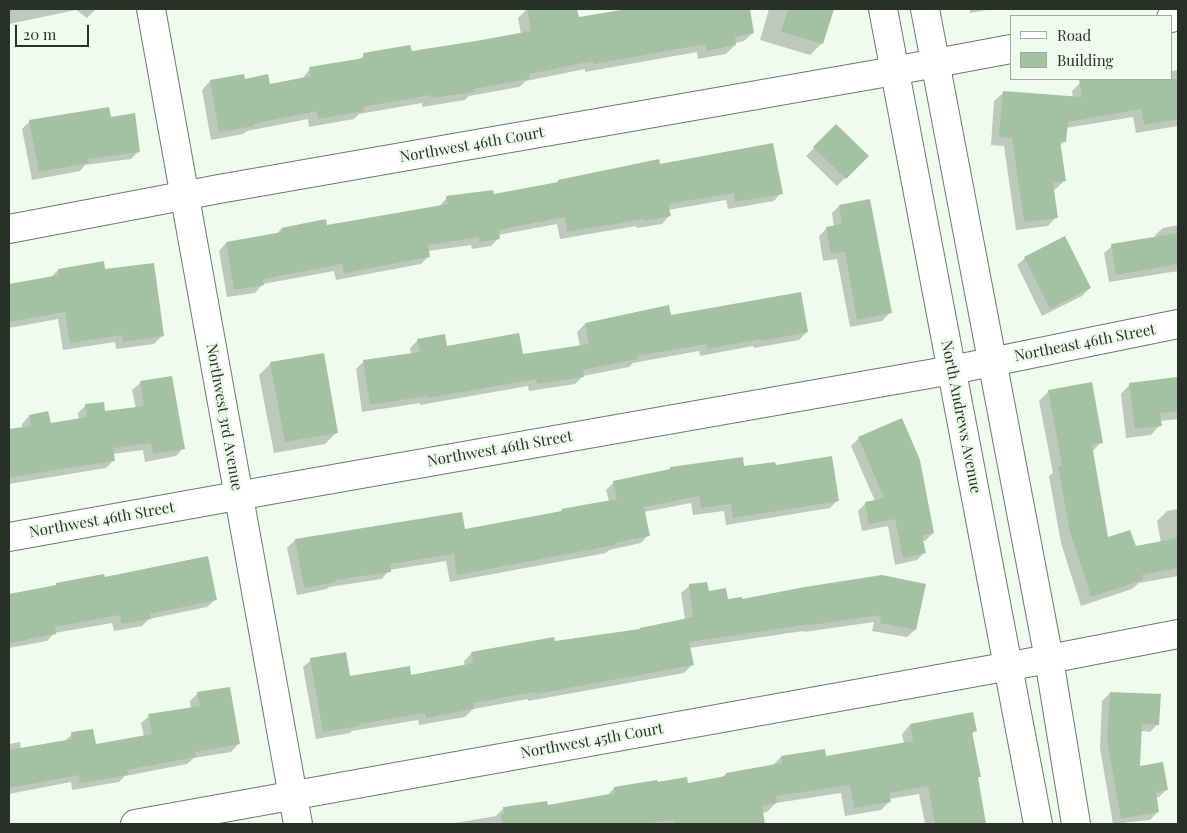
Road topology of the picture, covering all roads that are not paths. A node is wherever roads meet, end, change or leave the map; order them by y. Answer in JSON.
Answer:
{"nodes":[{"id":1,"x":151,"y":9,"type":"edge"},
{"id":2,"x":884,"y":9,"type":"edge"},
{"id":3,"x":925,"y":9,"type":"edge"},
{"id":4,"x":1010,"y":49,"type":"edge"},
{"id":5,"x":935,"y":64,"type":"junction"},
{"id":6,"x":895,"y":71,"type":"junction"},
{"id":7,"x":185,"y":196,"type":"junction"},
{"id":8,"x":9,"y":228,"type":"edge"},
{"id":9,"x":1178,"y":324,"type":"edge"},
{"id":10,"x":992,"y":361,"type":"junction"},
{"id":11,"x":952,"y":370,"type":"junction"},
{"id":12,"x":238,"y":495,"type":"junction"},
{"id":13,"x":9,"y":537,"type":"edge"},
{"id":14,"x":1178,"y":634,"type":"edge"},
{"id":15,"x":1049,"y":659,"type":"junction"},
{"id":16,"x":1009,"y":665,"type":"junction"},
{"id":17,"x":293,"y":795,"type":"junction"},
{"id":18,"x":135,"y":824,"type":"edge"},
{"id":19,"x":298,"y":824,"type":"edge"},
{"id":20,"x":1038,"y":824,"type":"edge"},
{"id":21,"x":1076,"y":824,"type":"edge"}],
"edges":[{"from":1,"to":7,"type":"street","name":"Northwest 3rd Avenue"},
{"from":2,"to":6,"type":"street","name":"North Andrews Avenue"},
{"from":3,"to":5,"type":"street"},
{"from":4,"to":5,"type":"street","name":"Northwest 46th Court"},
{"from":5,"to":6,"type":"street","name":"Northwest 46th Court"},
{"from":5,"to":10,"type":"street"},
{"from":6,"to":7,"type":"street","name":"Northwest 46th Court"},
{"from":6,"to":11,"type":"street","name":"North Andrews Avenue"},
{"from":7,"to":8,"type":"street","name":"Northwest 46th Court"},
{"from":7,"to":12,"type":"street","name":"Northwest 3rd Avenue"},
{"from":9,"to":10,"type":"street","name":"Northeast 46th Street"},
{"from":10,"to":11,"type":"street","name":"Northwest 46th Street"},
{"from":10,"to":15,"type":"street"},
{"from":11,"to":12,"type":"street","name":"Northwest 46th Street"},
{"from":11,"to":16,"type":"street","name":"North Andrews Avenue"},
{"from":12,"to":13,"type":"street","name":"Northwest 46th Street"},
{"from":12,"to":17,"type":"street","name":"Northwest 3rd Avenue"},
{"from":14,"to":15,"type":"street","name":"Northwest 45th Court"},
{"from":15,"to":16,"type":"street","name":"Northwest 45th Court"},
{"from":15,"to":21,"type":"street"},
{"from":16,"to":17,"type":"street","name":"Northwest 45th Court"},
{"from":16,"to":20,"type":"street","name":"North Andrews Avenue"},
{"from":17,"to":18,"type":"street","name":"Northwest 45th Court"},
{"from":17,"to":19,"type":"street","name":"Northwest 3rd Avenue"}]}
